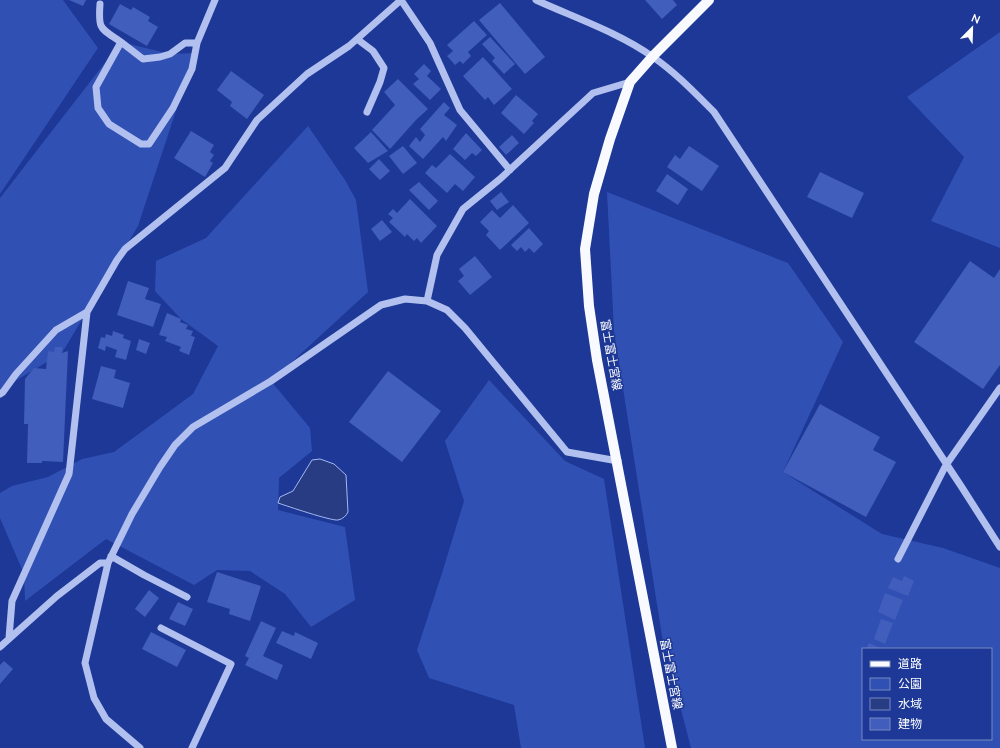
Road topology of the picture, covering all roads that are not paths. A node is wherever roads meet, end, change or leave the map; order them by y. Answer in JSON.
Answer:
{"nodes":[{"id":1,"x":215,"y":0,"type":"edge"},
{"id":2,"x":401,"y":0,"type":"edge"},
{"id":3,"x":536,"y":0,"type":"edge"},
{"id":4,"x":709,"y":0,"type":"edge"},
{"id":5,"x":100,"y":4,"type":"dead end"},
{"id":6,"x":357,"y":39,"type":"junction"},
{"id":7,"x":121,"y":42,"type":"junction"},
{"id":8,"x":197,"y":43,"type":"junction"},
{"id":9,"x":653,"y":56,"type":"junction"},
{"id":10,"x":630,"y":82,"type":"junction"},
{"id":11,"x":367,"y":112,"type":"dead end"},
{"id":12,"x":510,"y":170,"type":"junction"},
{"id":13,"x":427,"y":301,"type":"junction"},
{"id":14,"x":87,"y":312,"type":"junction"},
{"id":15,"x":1000,"y":388,"type":"edge"},
{"id":16,"x":0,"y":394,"type":"edge"},
{"id":17,"x":618,"y":461,"type":"junction"},
{"id":18,"x":946,"y":465,"type":"junction"},
{"id":19,"x":1000,"y":547,"type":"edge"},
{"id":20,"x":112,"y":556,"type":"junction"},
{"id":21,"x":898,"y":559,"type":"dead end"},
{"id":22,"x":108,"y":563,"type":"junction"},
{"id":23,"x":187,"y":597,"type":"dead end"},
{"id":24,"x":161,"y":628,"type":"dead end"},
{"id":25,"x":9,"y":638,"type":"junction"},
{"id":26,"x":0,"y":647,"type":"edge"},
{"id":27,"x":133,"y":745,"type":"edge"},
{"id":28,"x":140,"y":748,"type":"edge"},
{"id":29,"x":192,"y":748,"type":"edge"},
{"id":30,"x":672,"y":748,"type":"edge"}],
"edges":[{"from":1,"to":8,"type":"street"},
{"from":2,"to":6,"type":"street"},
{"from":2,"to":12,"type":"street"},
{"from":3,"to":9,"type":"street"},
{"from":4,"to":9,"type":"main road","name":"富士富士宮線"},
{"from":5,"to":7,"type":"street"},
{"from":6,"to":11,"type":"street"},
{"from":6,"to":14,"type":"street"},
{"from":7,"to":8,"type":"street"},
{"from":7,"to":8,"type":"street"},
{"from":9,"to":10,"type":"main road","name":"富士富士宮線"},
{"from":9,"to":18,"type":"street"},
{"from":10,"to":12,"type":"street"},
{"from":10,"to":17,"type":"main road","name":"富士富士宮線"},
{"from":12,"to":13,"type":"street"},
{"from":13,"to":17,"type":"street"},
{"from":13,"to":20,"type":"street"},
{"from":14,"to":16,"type":"street"},
{"from":14,"to":25,"type":"street"},
{"from":15,"to":18,"type":"street"},
{"from":17,"to":30,"type":"main road","name":"富士富士宮線"},
{"from":18,"to":19,"type":"street"},
{"from":18,"to":21,"type":"street"},
{"from":20,"to":22,"type":"street"},
{"from":20,"to":23,"type":"street"},
{"from":22,"to":25,"type":"street"},
{"from":22,"to":27,"type":"street"},
{"from":24,"to":29,"type":"street"},
{"from":25,"to":26,"type":"street"},
{"from":27,"to":28,"type":"street"}]}
